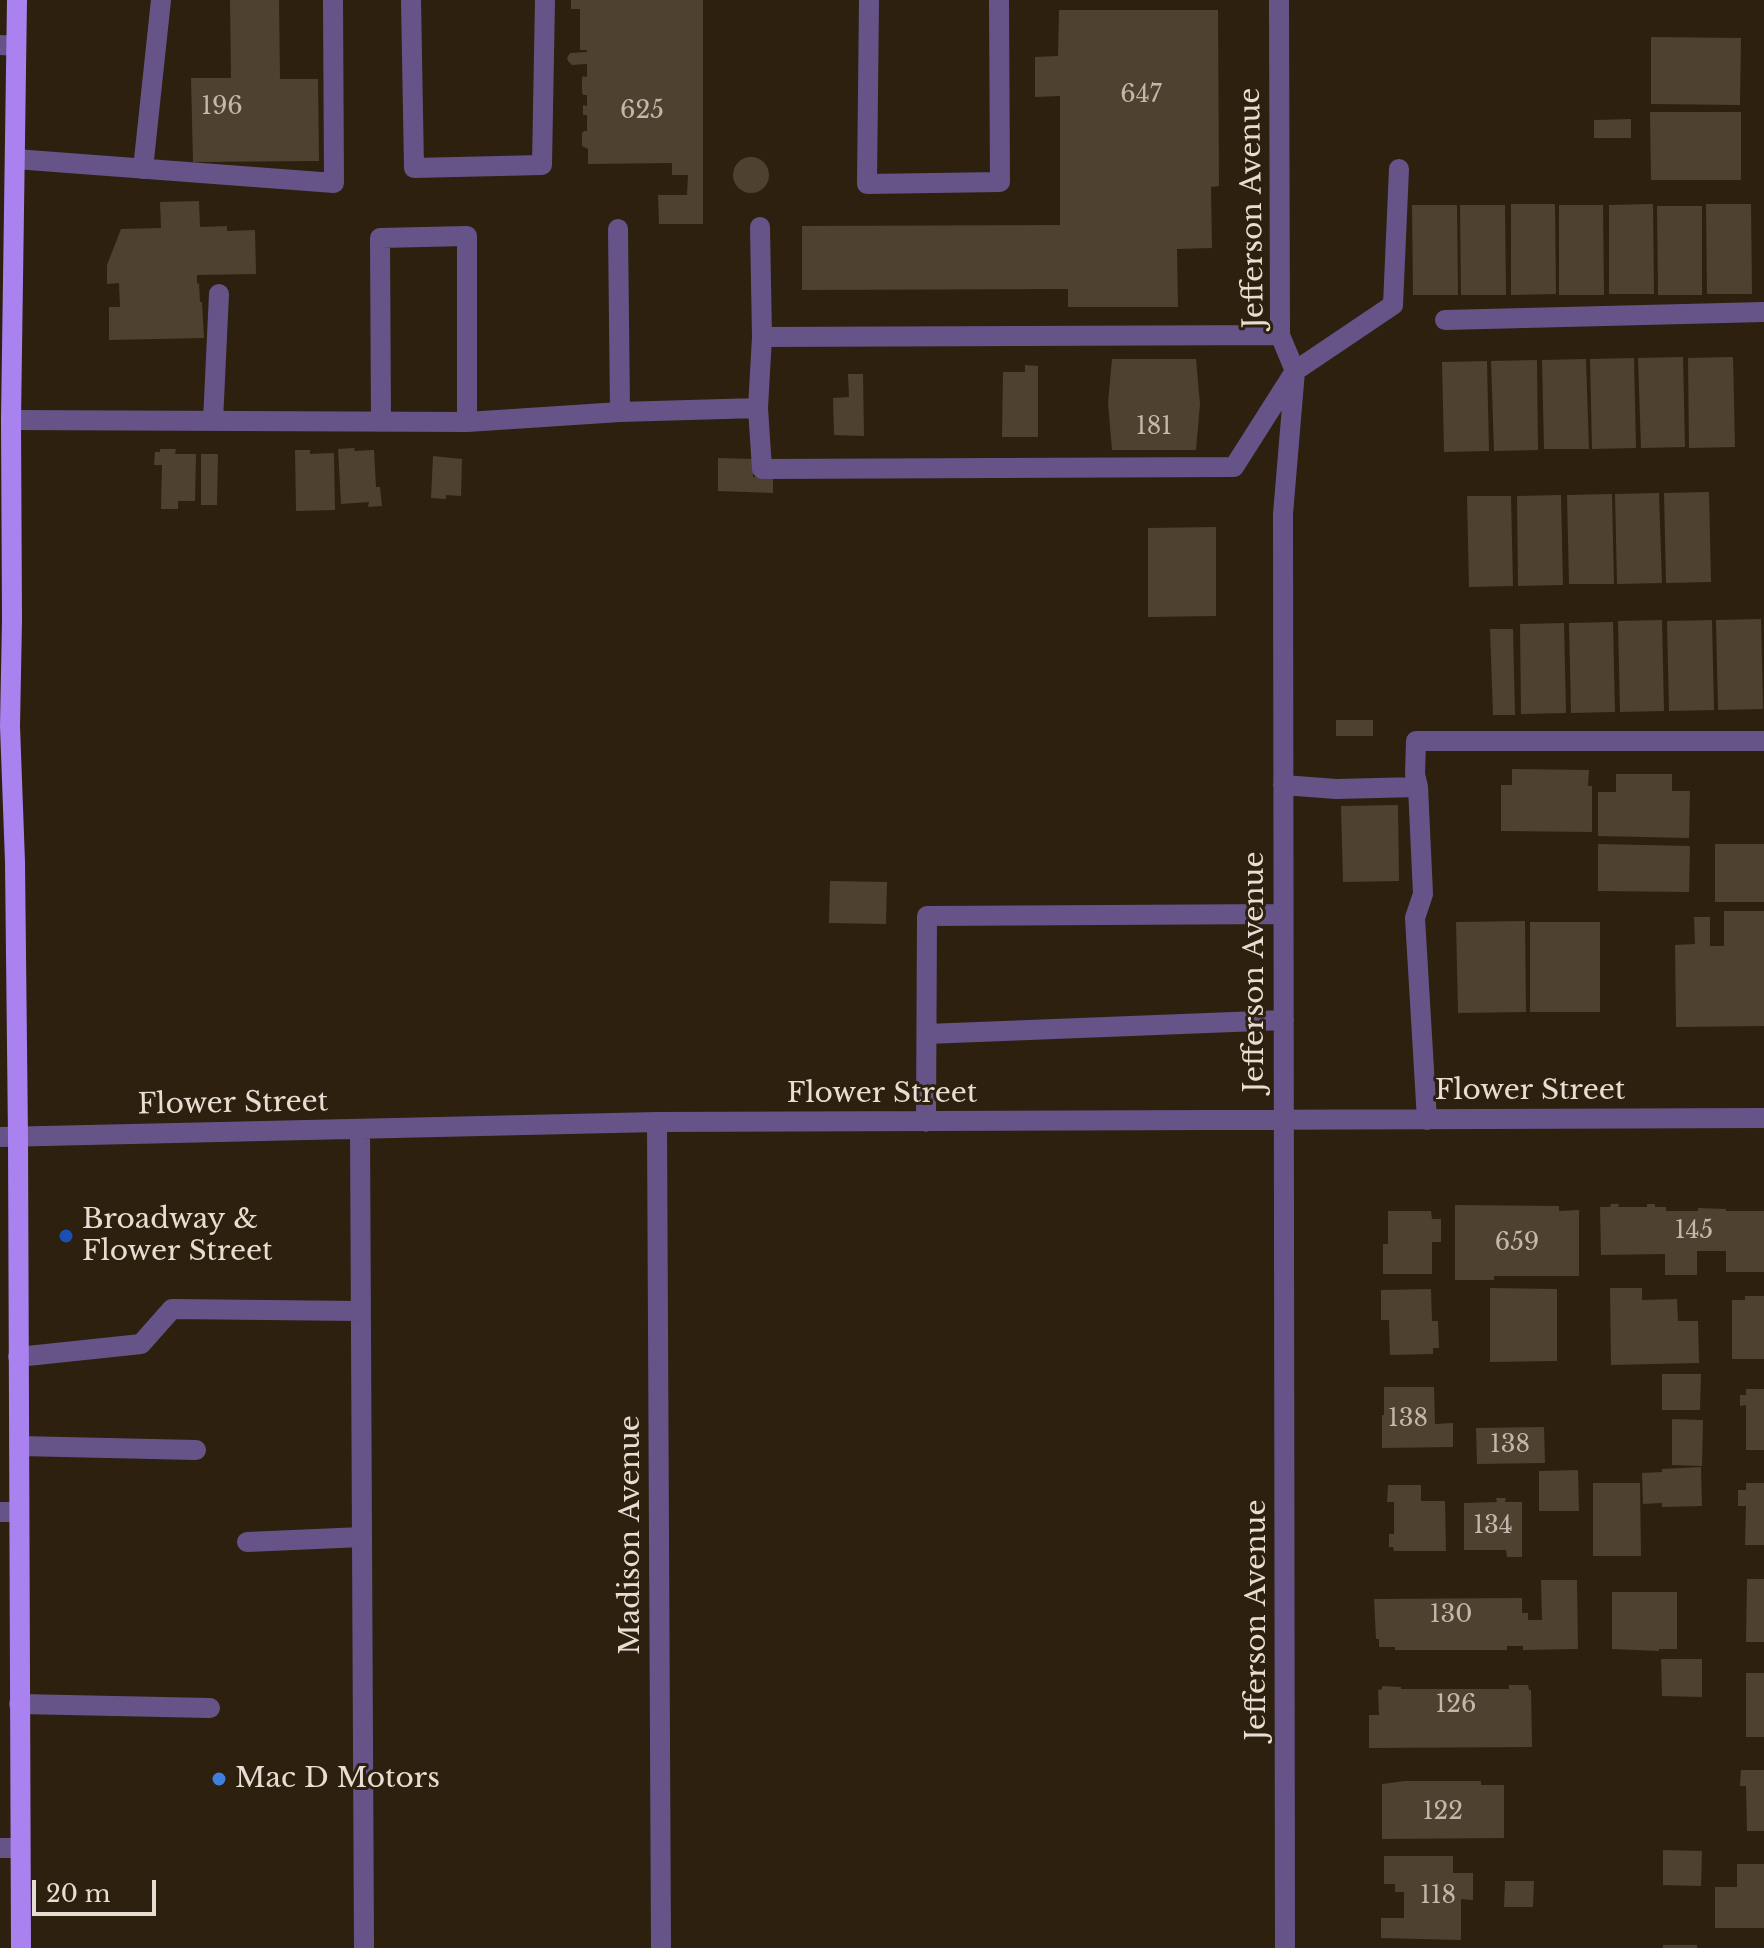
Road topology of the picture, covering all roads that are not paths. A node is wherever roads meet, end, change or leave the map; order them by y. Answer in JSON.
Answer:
{"nodes":[{"id":1,"x":17,"y":0,"type":"edge"},
{"id":2,"x":161,"y":0,"type":"edge"},
{"id":3,"x":333,"y":0,"type":"edge"},
{"id":4,"x":411,"y":0,"type":"edge"},
{"id":5,"x":545,"y":0,"type":"edge"},
{"id":6,"x":869,"y":0,"type":"edge"},
{"id":7,"x":999,"y":0,"type":"edge"},
{"id":8,"x":1279,"y":0,"type":"edge"},
{"id":9,"x":8,"y":45,"type":"edge"},
{"id":10,"x":15,"y":159,"type":"junction"},
{"id":11,"x":143,"y":169,"type":"junction"},
{"id":12,"x":1399,"y":169,"type":"dead end"},
{"id":13,"x":7,"y":223,"type":"edge"},
{"id":14,"x":760,"y":227,"type":"dead end"},
{"id":15,"x":618,"y":229,"type":"dead end"},
{"id":16,"x":219,"y":294,"type":"dead end"},
{"id":17,"x":1764,"y":312,"type":"edge"},
{"id":18,"x":1445,"y":320,"type":"dead end"},
{"id":19,"x":1280,"y":335,"type":"junction"},
{"id":20,"x":762,"y":337,"type":"junction"},
{"id":21,"x":1295,"y":371,"type":"junction"},
{"id":22,"x":6,"y":391,"type":"edge"},
{"id":23,"x":758,"y":408,"type":"junction"},
{"id":24,"x":620,"y":412,"type":"junction"},
{"id":25,"x":11,"y":420,"type":"junction"},
{"id":26,"x":213,"y":421,"type":"junction"},
{"id":27,"x":381,"y":422,"type":"junction"},
{"id":28,"x":467,"y":422,"type":"junction"},
{"id":29,"x":6,"y":620,"type":"edge"},
{"id":30,"x":5,"y":726,"type":"edge"},
{"id":31,"x":1764,"y":741,"type":"edge"},
{"id":32,"x":1283,"y":785,"type":"junction"},
{"id":33,"x":1418,"y":787,"type":"junction"},
{"id":34,"x":8,"y":862,"type":"edge"},
{"id":35,"x":1283,"y":914,"type":"junction"},
{"id":36,"x":1284,"y":1020,"type":"junction"},
{"id":37,"x":927,"y":1034,"type":"junction"},
{"id":38,"x":1764,"y":1118,"type":"edge"},
{"id":39,"x":1284,"y":1120,"type":"junction"},
{"id":40,"x":1427,"y":1120,"type":"junction"},
{"id":41,"x":657,"y":1122,"type":"junction"},
{"id":42,"x":926,"y":1122,"type":"junction"},
{"id":43,"x":360,"y":1129,"type":"junction"},
{"id":44,"x":9,"y":1137,"type":"edge"},
{"id":45,"x":360,"y":1311,"type":"junction"},
{"id":46,"x":18,"y":1357,"type":"junction"},
{"id":47,"x":19,"y":1446,"type":"junction"},
{"id":48,"x":196,"y":1450,"type":"dead end"},
{"id":49,"x":10,"y":1512,"type":"edge"},
{"id":50,"x":362,"y":1537,"type":"junction"},
{"id":51,"x":247,"y":1542,"type":"dead end"},
{"id":52,"x":19,"y":1704,"type":"junction"},
{"id":53,"x":210,"y":1708,"type":"dead end"},
{"id":54,"x":10,"y":1848,"type":"edge"},
{"id":55,"x":21,"y":1948,"type":"edge"},
{"id":56,"x":364,"y":1948,"type":"edge"},
{"id":57,"x":661,"y":1948,"type":"edge"},
{"id":58,"x":1285,"y":1948,"type":"edge"}],
"edges":[{"from":1,"to":9,"type":"main road"},
{"from":2,"to":11,"type":"street"},
{"from":3,"to":11,"type":"street"},
{"from":4,"to":5,"type":"street"},
{"from":6,"to":7,"type":"street"},
{"from":8,"to":19,"type":"street","name":"Jefferson Avenue"},
{"from":9,"to":10,"type":"main road"},
{"from":10,"to":11,"type":"street"},
{"from":10,"to":13,"type":"main road"},
{"from":12,"to":21,"type":"street"},
{"from":13,"to":22,"type":"main road"},
{"from":14,"to":20,"type":"street"},
{"from":15,"to":24,"type":"street"},
{"from":16,"to":26,"type":"street"},
{"from":17,"to":18,"type":"street"},
{"from":19,"to":20,"type":"street"},
{"from":19,"to":21,"type":"street","name":"Jefferson Avenue"},
{"from":20,"to":23,"type":"street"},
{"from":21,"to":23,"type":"street"},
{"from":21,"to":32,"type":"street","name":"Jefferson Avenue"},
{"from":22,"to":25,"type":"main road"},
{"from":23,"to":24,"type":"street"},
{"from":24,"to":28,"type":"street"},
{"from":25,"to":26,"type":"street"},
{"from":25,"to":29,"type":"main road"},
{"from":26,"to":27,"type":"street"},
{"from":27,"to":28,"type":"street"},
{"from":27,"to":28,"type":"street"},
{"from":29,"to":30,"type":"main road"},
{"from":30,"to":34,"type":"main road"},
{"from":31,"to":33,"type":"street"},
{"from":32,"to":33,"type":"street"},
{"from":32,"to":35,"type":"street","name":"Jefferson Avenue"},
{"from":33,"to":40,"type":"street"},
{"from":34,"to":44,"type":"main road"},
{"from":35,"to":36,"type":"street","name":"Jefferson Avenue"},
{"from":35,"to":37,"type":"street"},
{"from":36,"to":37,"type":"street"},
{"from":36,"to":39,"type":"street","name":"Jefferson Avenue"},
{"from":37,"to":42,"type":"street"},
{"from":38,"to":40,"type":"street","name":"Flower Street"},
{"from":39,"to":40,"type":"street","name":"Flower Street"},
{"from":39,"to":42,"type":"street","name":"Flower Street"},
{"from":39,"to":58,"type":"street","name":"Jefferson Avenue"},
{"from":41,"to":42,"type":"street","name":"Flower Street"},
{"from":41,"to":43,"type":"street","name":"Flower Street"},
{"from":41,"to":57,"type":"street","name":"Madison Avenue"},
{"from":43,"to":44,"type":"street","name":"Flower Street"},
{"from":43,"to":45,"type":"street"},
{"from":44,"to":46,"type":"main road"},
{"from":45,"to":46,"type":"street"},
{"from":45,"to":50,"type":"street"},
{"from":46,"to":47,"type":"main road"},
{"from":47,"to":48,"type":"street"},
{"from":47,"to":49,"type":"main road"},
{"from":49,"to":52,"type":"main road"},
{"from":50,"to":51,"type":"street"},
{"from":50,"to":56,"type":"street"},
{"from":52,"to":53,"type":"street"},
{"from":52,"to":54,"type":"main road"},
{"from":54,"to":55,"type":"main road"}]}
